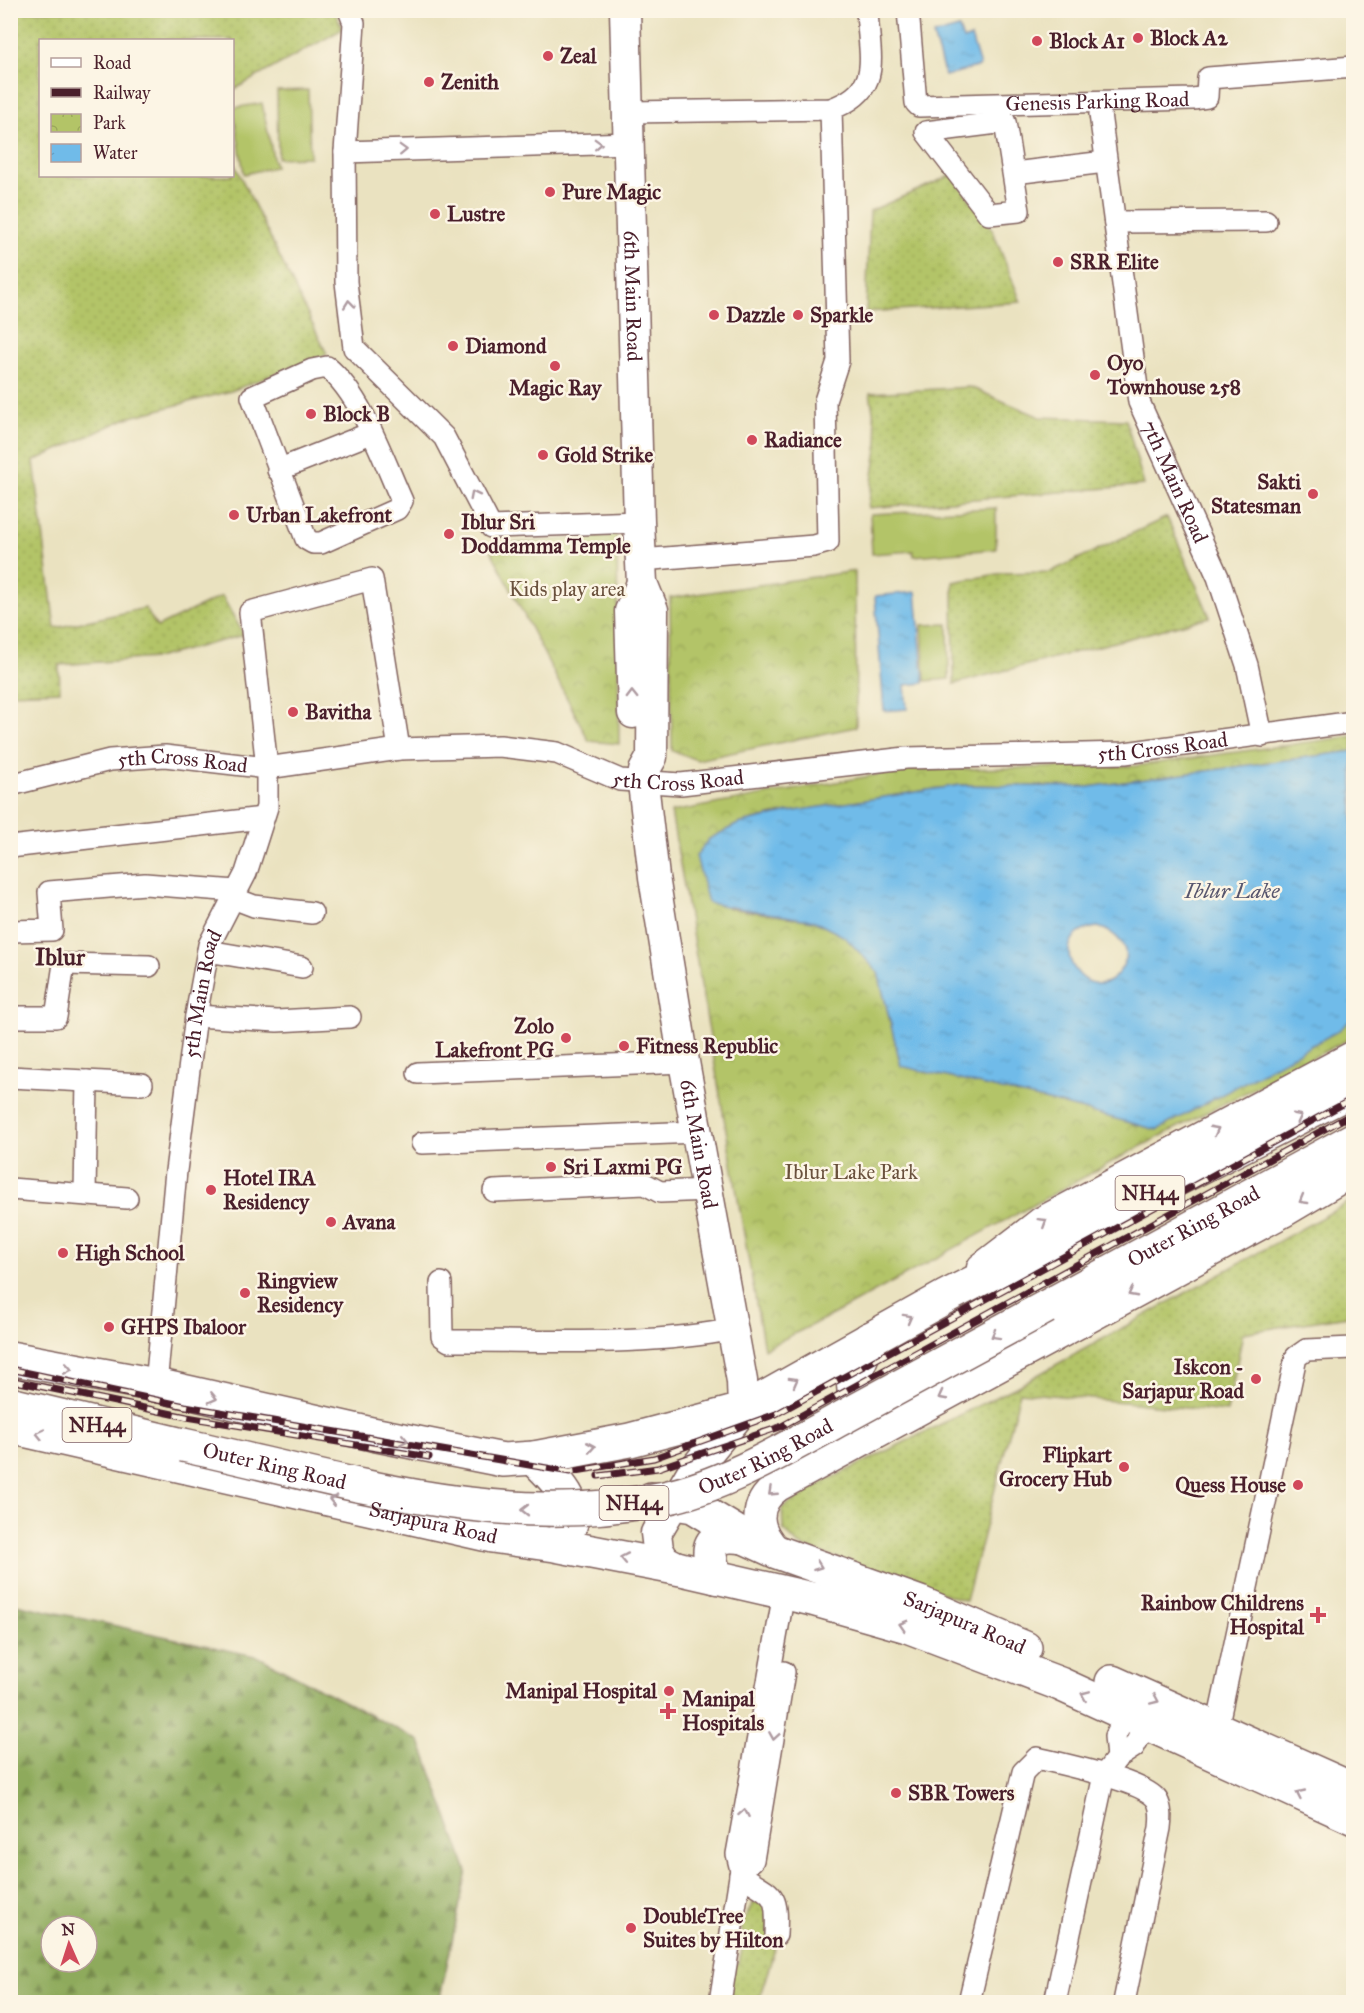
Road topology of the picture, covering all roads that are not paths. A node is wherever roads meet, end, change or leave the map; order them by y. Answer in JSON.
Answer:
{"nodes":[{"id":1,"x":350,"y":10,"type":"edge"},
{"id":2,"x":625,"y":10,"type":"edge"},
{"id":3,"x":867,"y":10,"type":"edge"},
{"id":4,"x":908,"y":10,"type":"edge"},
{"id":5,"x":1353,"y":67,"type":"edge"},
{"id":6,"x":831,"y":110,"type":"junction"},
{"id":7,"x":629,"y":112,"type":"junction"},
{"id":8,"x":1100,"y":114,"type":"dead end"},
{"id":9,"x":630,"y":143,"type":"junction"},
{"id":10,"x":345,"y":152,"type":"junction"},
{"id":11,"x":1105,"y":162,"type":"junction"},
{"id":12,"x":1014,"y":173,"type":"junction"},
{"id":13,"x":1266,"y":221,"type":"dead end"},
{"id":14,"x":1115,"y":222,"type":"junction"},
{"id":15,"x":354,"y":348,"type":"junction"},
{"id":16,"x":327,"y":367,"type":"junction"},
{"id":17,"x":371,"y":433,"type":"junction"},
{"id":18,"x":278,"y":470,"type":"junction"},
{"id":19,"x":639,"y":522,"type":"junction"},
{"id":20,"x":642,"y":572,"type":"junction"},
{"id":21,"x":1353,"y":722,"type":"edge"},
{"id":22,"x":1262,"y":736,"type":"junction"},
{"id":23,"x":399,"y":749,"type":"junction"},
{"id":24,"x":267,"y":768,"type":"junction"},
{"id":25,"x":644,"y":777,"type":"junction"},
{"id":26,"x":10,"y":785,"type":"edge"},
{"id":27,"x":263,"y":818,"type":"junction"},
{"id":28,"x":10,"y":847,"type":"edge"},
{"id":29,"x":235,"y":895,"type":"junction"},
{"id":30,"x":312,"y":912,"type":"dead end"},
{"id":31,"x":10,"y":931,"type":"edge"},
{"id":32,"x":208,"y":951,"type":"junction"},
{"id":33,"x":149,"y":966,"type":"dead end"},
{"id":34,"x":302,"y":967,"type":"dead end"},
{"id":35,"x":196,"y":1016,"type":"junction"},
{"id":36,"x":10,"y":1017,"type":"edge"},
{"id":37,"x":350,"y":1017,"type":"dead end"},
{"id":38,"x":1353,"y":1056,"type":"edge"},
{"id":39,"x":684,"y":1062,"type":"junction"},
{"id":40,"x":418,"y":1073,"type":"dead end"},
{"id":41,"x":10,"y":1077,"type":"edge"},
{"id":42,"x":87,"y":1081,"type":"junction"},
{"id":43,"x":142,"y":1084,"type":"dead end"},
{"id":44,"x":1353,"y":1089,"type":"edge"},
{"id":45,"x":697,"y":1132,"type":"junction"},
{"id":46,"x":1353,"y":1139,"type":"edge"},
{"id":47,"x":422,"y":1143,"type":"dead end"},
{"id":48,"x":1353,"y":1170,"type":"edge"},
{"id":49,"x":10,"y":1189,"type":"edge"},
{"id":50,"x":708,"y":1190,"type":"junction"},
{"id":51,"x":494,"y":1191,"type":"dead end"},
{"id":52,"x":85,"y":1193,"type":"junction"},
{"id":53,"x":127,"y":1198,"type":"dead end"},
{"id":54,"x":441,"y":1283,"type":"dead end"},
{"id":55,"x":947,"y":1296,"type":"junction"},
{"id":56,"x":734,"y":1329,"type":"junction"},
{"id":57,"x":869,"y":1339,"type":"junction"},
{"id":58,"x":1353,"y":1348,"type":"edge"},
{"id":59,"x":10,"y":1358,"type":"edge"},
{"id":60,"x":156,"y":1385,"type":"junction"},
{"id":61,"x":10,"y":1404,"type":"edge"},
{"id":62,"x":743,"y":1410,"type":"junction"},
{"id":63,"x":901,"y":1418,"type":"junction"},
{"id":64,"x":10,"y":1427,"type":"edge"},
{"id":65,"x":534,"y":1458,"type":"junction"},
{"id":66,"x":566,"y":1492,"type":"junction"},
{"id":67,"x":674,"y":1502,"type":"junction"},
{"id":68,"x":744,"y":1537,"type":"junction"},
{"id":69,"x":555,"y":1545,"type":"junction"},
{"id":70,"x":777,"y":1552,"type":"junction"},
{"id":71,"x":681,"y":1569,"type":"junction"},
{"id":72,"x":716,"y":1577,"type":"junction"},
{"id":73,"x":790,"y":1594,"type":"junction"},
{"id":74,"x":1137,"y":1718,"type":"junction"},
{"id":75,"x":1217,"y":1728,"type":"junction"},
{"id":76,"x":1104,"y":1775,"type":"junction"},
{"id":77,"x":1353,"y":1790,"type":"edge"},
{"id":78,"x":1353,"y":1818,"type":"edge"},
{"id":79,"x":741,"y":1872,"type":"junction"},
{"id":80,"x":776,"y":1935,"type":"dead end"},
{"id":81,"x":720,"y":2002,"type":"edge"},
{"id":82,"x":969,"y":2002,"type":"edge"},
{"id":83,"x":1055,"y":2002,"type":"edge"},
{"id":84,"x":1124,"y":2002,"type":"edge"}],
"edges":[{"from":1,"to":10,"type":"street"},
{"from":2,"to":7,"type":"street","name":"6th Main Road"},
{"from":3,"to":6,"type":"street"},
{"from":4,"to":5,"type":"street","name":"Genesis Parking Road"},
{"from":6,"to":7,"type":"street"},
{"from":6,"to":20,"type":"street"},
{"from":7,"to":9,"type":"street","name":"6th Main Road"},
{"from":8,"to":11,"type":"street","name":"7th Main Road"},
{"from":10,"to":9,"type":"street","one_way":true},
{"from":9,"to":19,"type":"street","name":"6th Main Road"},
{"from":15,"to":10,"type":"street","one_way":true},
{"from":11,"to":12,"type":"street"},
{"from":11,"to":14,"type":"street","name":"7th Main Road"},
{"from":12,"to":12,"type":"street"},
{"from":13,"to":14,"type":"street"},
{"from":14,"to":22,"type":"street","name":"7th Main Road"},
{"from":15,"to":16,"type":"street"},
{"from":19,"to":15,"type":"street","one_way":true},
{"from":16,"to":17,"type":"street"},
{"from":16,"to":18,"type":"street"},
{"from":17,"to":18,"type":"street"},
{"from":17,"to":18,"type":"street"},
{"from":19,"to":20,"type":"street","name":"6th Main Road"},
{"from":20,"to":25,"type":"street","name":"6th Main Road"},
{"from":21,"to":22,"type":"street","name":"5th Cross Road"},
{"from":22,"to":25,"type":"street","name":"5th Cross Road"},
{"from":23,"to":24,"type":"street","name":"5th Cross Road"},
{"from":23,"to":24,"type":"street","name":"5th Main Road"},
{"from":23,"to":25,"type":"street","name":"5th Cross Road"},
{"from":24,"to":26,"type":"street","name":"5th Cross Road"},
{"from":24,"to":27,"type":"street","name":"5th Main Road"},
{"from":25,"to":39,"type":"street","name":"6th Main Road"},
{"from":27,"to":28,"type":"street"},
{"from":27,"to":29,"type":"street","name":"5th Main Road"},
{"from":29,"to":30,"type":"street"},
{"from":29,"to":31,"type":"street"},
{"from":29,"to":32,"type":"street","name":"5th Main Road"},
{"from":32,"to":34,"type":"street"},
{"from":32,"to":35,"type":"street","name":"5th Main Road"},
{"from":33,"to":36,"type":"street"},
{"from":35,"to":37,"type":"street"},
{"from":35,"to":60,"type":"street","name":"5th Main Road"},
{"from":55,"to":38,"type":"street","one_way":true},
{"from":39,"to":40,"type":"street"},
{"from":39,"to":45,"type":"street","name":"6th Main Road"},
{"from":41,"to":42,"type":"street"},
{"from":42,"to":43,"type":"street"},
{"from":42,"to":52,"type":"street"},
{"from":55,"to":44,"type":"main road","number":"NH44","one_way":true},
{"from":45,"to":47,"type":"street"},
{"from":45,"to":50,"type":"street","name":"6th Main Road"},
{"from":46,"to":61,"type":"main road","name":"Outer Ring Road","number":"NH44","one_way":true,"bridge":true},
{"from":48,"to":63,"type":"street","one_way":true},
{"from":49,"to":52,"type":"street"},
{"from":50,"to":51,"type":"street"},
{"from":50,"to":56,"type":"street","name":"6th Main Road"},
{"from":52,"to":53,"type":"street"},
{"from":54,"to":56,"type":"street"},
{"from":57,"to":55,"type":"main road","number":"NH44","one_way":true},
{"from":56,"to":62,"type":"street","name":"6th Main Road"},
{"from":62,"to":57,"type":"main road","number":"NH44","one_way":true},
{"from":57,"to":63,"type":"main road"},
{"from":58,"to":75,"type":"street"},
{"from":59,"to":60,"type":"main road","number":"NH44","one_way":true},
{"from":60,"to":65,"type":"main road","number":"NH44","one_way":true},
{"from":65,"to":62,"type":"main road","number":"NH44","one_way":true},
{"from":62,"to":67,"type":"street"},
{"from":63,"to":70,"type":"street","one_way":true},
{"from":69,"to":64,"type":"main road","name":"Sarjapura Road","one_way":true},
{"from":65,"to":66,"type":"main road"},
{"from":66,"to":67,"type":"main road","name":"Sarjapura Road"},
{"from":66,"to":69,"type":"main road"},
{"from":67,"to":68,"type":"main road","name":"Sarjapura Road"},
{"from":67,"to":71,"type":"street"},
{"from":68,"to":70,"type":"main road","name":"Sarjapura Road"},
{"from":68,"to":72,"type":"main road"},
{"from":71,"to":69,"type":"main road","name":"Sarjapura Road","one_way":true},
{"from":70,"to":75,"type":"main road","name":"Sarjapura Road","one_way":true},
{"from":71,"to":72,"type":"main road","name":"Sarjapura Road"},
{"from":72,"to":73,"type":"main road","name":"Sarjapura Road"},
{"from":74,"to":73,"type":"main road","name":"Sarjapura Road","one_way":true},
{"from":73,"to":79,"type":"street"},
{"from":74,"to":76,"type":"street"},
{"from":78,"to":74,"type":"main road","name":"Sarjapura Road","one_way":true},
{"from":75,"to":77,"type":"main road","name":"Sarjapura Road"},
{"from":76,"to":82,"type":"street"},
{"from":76,"to":83,"type":"street"},
{"from":76,"to":84,"type":"street"},
{"from":79,"to":80,"type":"street"},
{"from":79,"to":81,"type":"street"}]}
